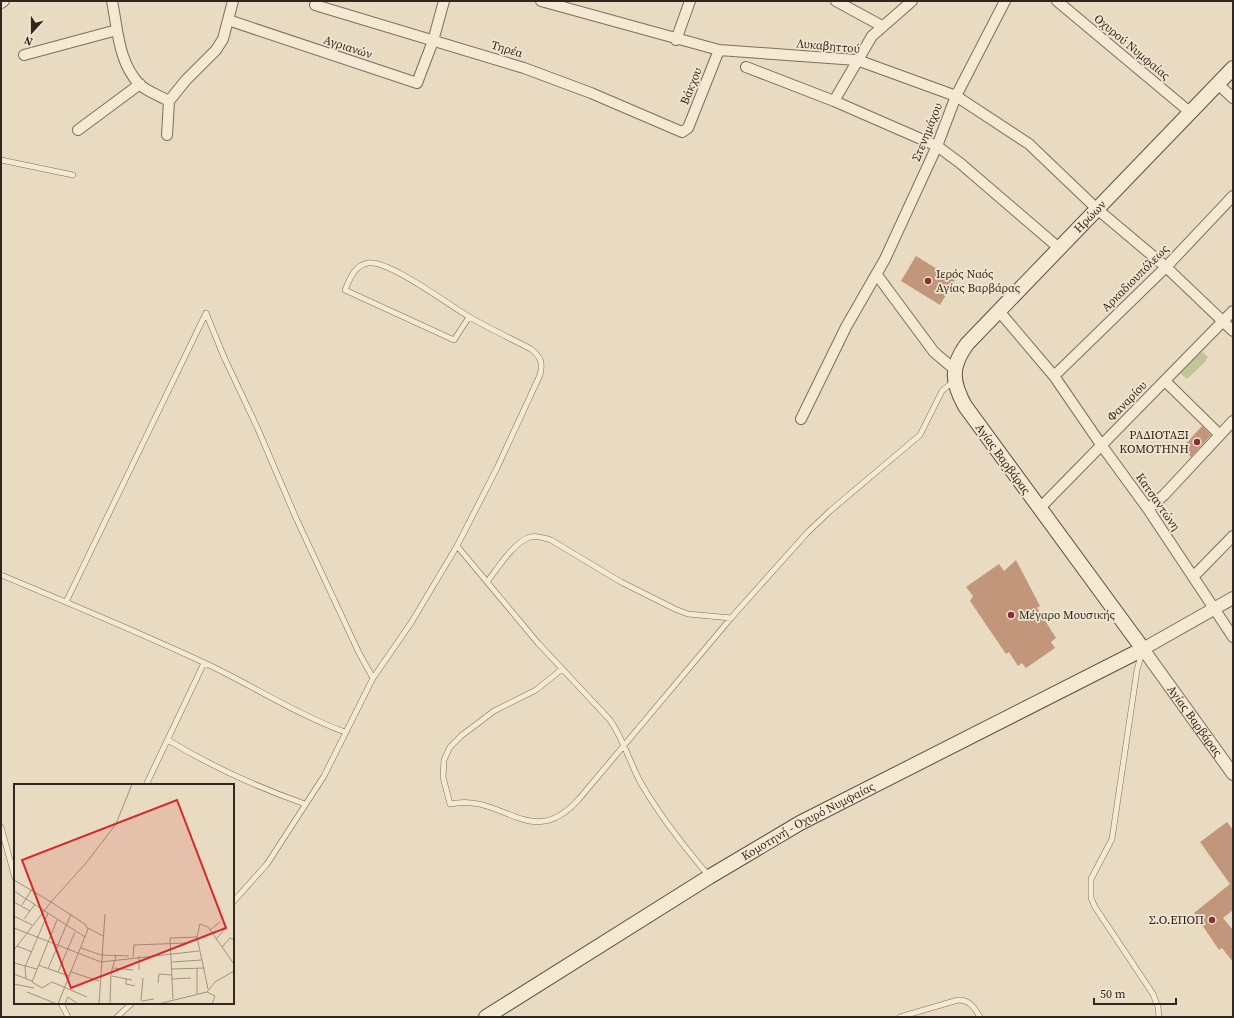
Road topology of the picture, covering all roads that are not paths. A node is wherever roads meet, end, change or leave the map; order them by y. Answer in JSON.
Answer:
{"nodes":[{"id":1,"x":4,"y":1,"type":"edge"},
{"id":2,"x":112,"y":1,"type":"edge"},
{"id":3,"x":233,"y":1,"type":"edge"},
{"id":4,"x":444,"y":1,"type":"edge"},
{"id":5,"x":541,"y":1,"type":"edge"},
{"id":6,"x":690,"y":1,"type":"edge"},
{"id":7,"x":836,"y":1,"type":"edge"},
{"id":8,"x":912,"y":1,"type":"edge"},
{"id":9,"x":1005,"y":1,"type":"edge"},
{"id":10,"x":1057,"y":1,"type":"edge"},
{"id":11,"x":1,"y":3,"type":"edge"},
{"id":12,"x":315,"y":5,"type":"dead end"},
{"id":13,"x":228,"y":20,"type":"junction"},
{"id":14,"x":882,"y":26,"type":"junction"},
{"id":15,"x":117,"y":30,"type":"junction"},
{"id":16,"x":676,"y":40,"type":"junction"},
{"id":17,"x":434,"y":41,"type":"junction"},
{"id":18,"x":719,"y":50,"type":"junction"},
{"id":19,"x":24,"y":55,"type":"dead end"},
{"id":20,"x":857,"y":60,"type":"junction"},
{"id":21,"x":746,"y":67,"type":"dead end"},
{"id":22,"x":1233,"y":68,"type":"edge"},
{"id":23,"x":140,"y":84,"type":"junction"},
{"id":24,"x":1218,"y":84,"type":"junction"},
{"id":25,"x":956,"y":96,"type":"junction"},
{"id":26,"x":1233,"y":98,"type":"edge"},
{"id":27,"x":834,"y":100,"type":"junction"},
{"id":28,"x":169,"y":101,"type":"junction"},
{"id":29,"x":1191,"y":113,"type":"junction"},
{"id":30,"x":78,"y":130,"type":"dead end"},
{"id":31,"x":686,"y":131,"type":"joint"},
{"id":32,"x":167,"y":135,"type":"dead end"},
{"id":33,"x":937,"y":146,"type":"junction"},
{"id":34,"x":1,"y":160,"type":"edge"},
{"id":35,"x":73,"y":175,"type":"dead end"},
{"id":36,"x":1233,"y":196,"type":"edge"},
{"id":37,"x":1097,"y":208,"type":"junction"},
{"id":38,"x":1059,"y":248,"type":"junction"},
{"id":39,"x":1166,"y":267,"type":"junction"},
{"id":40,"x":877,"y":275,"type":"junction"},
{"id":41,"x":998,"y":310,"type":"junction"},
{"id":42,"x":1233,"y":311,"type":"edge"},
{"id":43,"x":469,"y":317,"type":"junction"},
{"id":44,"x":1223,"y":322,"type":"junction"},
{"id":45,"x":1233,"y":331,"type":"edge"},
{"id":46,"x":954,"y":375,"type":"junction"},
{"id":47,"x":1054,"y":376,"type":"junction"},
{"id":48,"x":1165,"y":381,"type":"junction"},
{"id":49,"x":801,"y":419,"type":"dead end"},
{"id":50,"x":1233,"y":421,"type":"edge"},
{"id":51,"x":1220,"y":435,"type":"junction"},
{"id":52,"x":1102,"y":446,"type":"junction"},
{"id":53,"x":1039,"y":509,"type":"junction"},
{"id":54,"x":1148,"y":509,"type":"junction"},
{"id":55,"x":1233,"y":536,"type":"edge"},
{"id":56,"x":457,"y":546,"type":"junction"},
{"id":57,"x":1,"y":575,"type":"edge"},
{"id":58,"x":1194,"y":577,"type":"junction"},
{"id":59,"x":487,"y":582,"type":"junction"},
{"id":60,"x":1233,"y":598,"type":"edge"},
{"id":61,"x":66,"y":602,"type":"junction"},
{"id":62,"x":1214,"y":609,"type":"junction"},
{"id":63,"x":731,"y":618,"type":"junction"},
{"id":64,"x":1233,"y":636,"type":"edge"},
{"id":65,"x":1143,"y":649,"type":"junction"},
{"id":66,"x":204,"y":663,"type":"junction"},
{"id":67,"x":562,"y":669,"type":"junction"},
{"id":68,"x":373,"y":678,"type":"junction"},
{"id":69,"x":345,"y":732,"type":"junction"},
{"id":70,"x":168,"y":740,"type":"junction"},
{"id":71,"x":624,"y":745,"type":"junction"},
{"id":72,"x":1233,"y":774,"type":"edge"},
{"id":73,"x":146,"y":784,"type":"edge"},
{"id":74,"x":305,"y":804,"type":"junction"},
{"id":75,"x":1,"y":827,"type":"edge"},
{"id":76,"x":14,"y":874,"type":"edge"},
{"id":77,"x":709,"y":877,"type":"junction"},
{"id":78,"x":234,"y":901,"type":"edge"},
{"id":79,"x":62,"y":1004,"type":"edge"},
{"id":80,"x":131,"y":1004,"type":"edge"},
{"id":81,"x":68,"y":1017,"type":"edge"},
{"id":82,"x":117,"y":1017,"type":"edge"},
{"id":83,"x":486,"y":1017,"type":"edge"},
{"id":84,"x":900,"y":1017,"type":"edge"},
{"id":85,"x":980,"y":1017,"type":"edge"},
{"id":86,"x":1159,"y":1017,"type":"edge"}],
"edges":[{"from":1,"to":11,"type":"street"},
{"from":2,"to":15,"type":"street"},
{"from":3,"to":13,"type":"street"},
{"from":4,"to":17,"type":"street"},
{"from":5,"to":16,"type":"street","name":"Λυκαβηττού"},
{"from":6,"to":16,"type":"street"},
{"from":7,"to":14,"type":"street"},
{"from":8,"to":14,"type":"street"},
{"from":9,"to":25,"type":"street","name":"Στενημάχου"},
{"from":10,"to":29,"type":"street","name":"Οχυρού Νυμφαίας"},
{"from":12,"to":17,"type":"street","name":"Τηρέα"},
{"from":13,"to":17,"type":"street","name":"Αγριανών"},
{"from":13,"to":28,"type":"street"},
{"from":14,"to":20,"type":"street"},
{"from":15,"to":19,"type":"street"},
{"from":15,"to":23,"type":"street"},
{"from":16,"to":18,"type":"street","name":"Λυκαβηττού"},
{"from":17,"to":31,"type":"street","name":"Τηρέα"},
{"from":18,"to":20,"type":"street","name":"Λυκαβηττού"},
{"from":18,"to":31,"type":"street","name":"Βάκχου"},
{"from":20,"to":25,"type":"street","name":"Λυκαβηττού"},
{"from":20,"to":27,"type":"street"},
{"from":21,"to":27,"type":"street"},
{"from":22,"to":24,"type":"main road","name":"Ηρώων"},
{"from":23,"to":28,"type":"street"},
{"from":23,"to":30,"type":"street"},
{"from":24,"to":26,"type":"street"},
{"from":24,"to":29,"type":"main road","name":"Ηρώων"},
{"from":25,"to":33,"type":"street","name":"Στενημάχου"},
{"from":25,"to":37,"type":"street","name":"Λυκαβηττού"},
{"from":27,"to":33,"type":"street"},
{"from":28,"to":32,"type":"street"},
{"from":29,"to":37,"type":"main road","name":"Ηρώων"},
{"from":33,"to":38,"type":"street"},
{"from":33,"to":40,"type":"street","name":"Στενημάχου"},
{"from":34,"to":35,"type":"lane"},
{"from":36,"to":39,"type":"street","name":"Αρκαδιουπόλεως"},
{"from":37,"to":38,"type":"main road","name":"Ηρώων"},
{"from":37,"to":39,"type":"street","name":"Λυκαβηττού"},
{"from":38,"to":41,"type":"main road","name":"Ηρώων"},
{"from":39,"to":44,"type":"street","name":"Λυκαβηττού"},
{"from":39,"to":47,"type":"street","name":"Αρκαδιουπόλεως"},
{"from":40,"to":46,"type":"street","name":"Αγίας Βαρβάρας"},
{"from":40,"to":49,"type":"street"},
{"from":41,"to":46,"type":"main road","name":"Ηρώων"},
{"from":41,"to":47,"type":"street","name":"Κατσαντώνη"},
{"from":42,"to":44,"type":"street","name":"Φαναρίου"},
{"from":43,"to":43,"type":"lane"},
{"from":43,"to":56,"type":"lane"},
{"from":44,"to":45,"type":"street","name":"Λυκαβηττού"},
{"from":44,"to":48,"type":"street","name":"Φαναρίου"},
{"from":46,"to":53,"type":"main road","name":"Αγίας Βαρβάρας"},
{"from":46,"to":63,"type":"lane"},
{"from":47,"to":52,"type":"street","name":"Κατσαντώνη"},
{"from":48,"to":51,"type":"street"},
{"from":48,"to":52,"type":"street","name":"Φαναρίου"},
{"from":50,"to":51,"type":"street"},
{"from":51,"to":54,"type":"street"},
{"from":52,"to":53,"type":"street","name":"Φαναρίου"},
{"from":52,"to":54,"type":"street","name":"Κατσαντώνη"},
{"from":53,"to":65,"type":"main road","name":"Αγίας Βαρβάρας"},
{"from":54,"to":58,"type":"street","name":"Κατσαντώνη"},
{"from":55,"to":58,"type":"street"},
{"from":56,"to":59,"type":"lane"},
{"from":56,"to":68,"type":"lane"},
{"from":57,"to":61,"type":"lane"},
{"from":58,"to":62,"type":"street","name":"Κατσαντώνη"},
{"from":59,"to":63,"type":"lane"},
{"from":59,"to":67,"type":"lane"},
{"from":60,"to":62,"type":"street"},
{"from":61,"to":66,"type":"lane"},
{"from":61,"to":68,"type":"lane"},
{"from":62,"to":64,"type":"street","name":"Κατσαντώνη"},
{"from":62,"to":65,"type":"street"},
{"from":63,"to":71,"type":"lane"},
{"from":65,"to":72,"type":"street","name":"Αγίας Βαρβάρας"},
{"from":65,"to":77,"type":"main road","name":"Κομοτηνή - Οχυρό Νυμφαίας"},
{"from":65,"to":86,"type":"lane"},
{"from":66,"to":69,"type":"lane"},
{"from":66,"to":70,"type":"lane"},
{"from":67,"to":71,"type":"lane"},
{"from":67,"to":71,"type":"lane"},
{"from":68,"to":69,"type":"lane"},
{"from":69,"to":74,"type":"lane"},
{"from":70,"to":73,"type":"lane"},
{"from":70,"to":74,"type":"lane"},
{"from":71,"to":77,"type":"lane"},
{"from":74,"to":78,"type":"lane"},
{"from":75,"to":76,"type":"lane"},
{"from":77,"to":83,"type":"main road","name":"Κομοτηνή - Οχυρό Νυμφαίας"},
{"from":79,"to":81,"type":"lane"},
{"from":80,"to":82,"type":"lane"},
{"from":84,"to":85,"type":"lane"}]}
